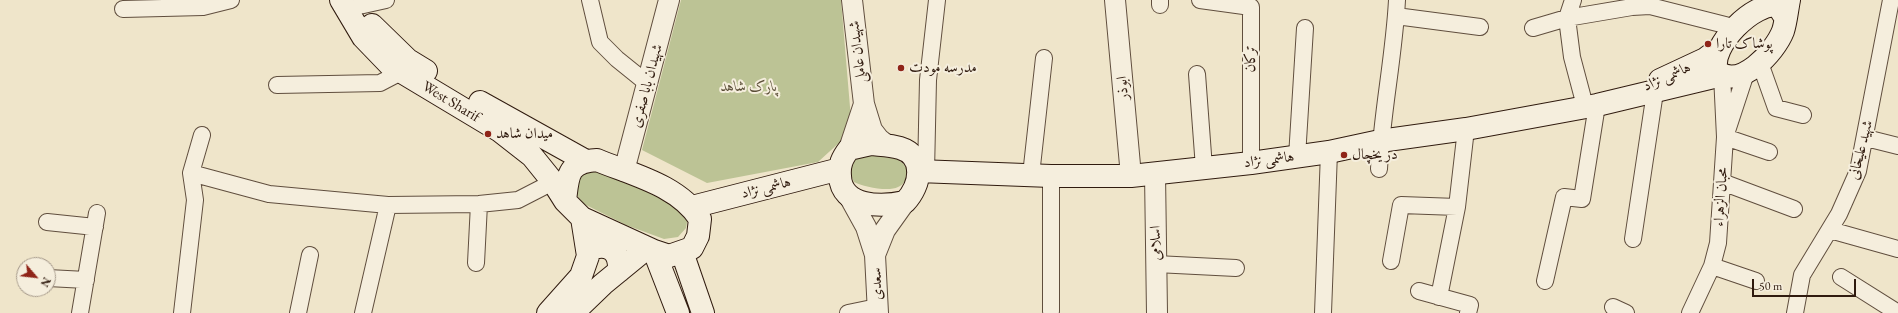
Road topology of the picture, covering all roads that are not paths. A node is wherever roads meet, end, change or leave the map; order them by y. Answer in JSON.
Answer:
{"nodes":[{"id":1,"x":231,"y":0,"type":"edge"},
{"id":2,"x":386,"y":0,"type":"edge"},
{"id":3,"x":590,"y":0,"type":"edge"},
{"id":4,"x":669,"y":0,"type":"edge"},
{"id":5,"x":852,"y":0,"type":"edge"},
{"id":6,"x":938,"y":0,"type":"edge"},
{"id":7,"x":1115,"y":0,"type":"edge"},
{"id":8,"x":1200,"y":0,"type":"edge"},
{"id":9,"x":1397,"y":0,"type":"edge"},
{"id":10,"x":1573,"y":0,"type":"edge"},
{"id":11,"x":352,"y":2,"type":"edge"},
{"id":12,"x":1225,"y":2,"type":"edge"},
{"id":13,"x":1619,"y":4,"type":"edge"},
{"id":14,"x":1761,"y":4,"type":"edge"},
{"id":15,"x":1889,"y":5,"type":"edge"},
{"id":16,"x":1787,"y":8,"type":"edge"},
{"id":17,"x":123,"y":9,"type":"dead end"},
{"id":18,"x":1396,"y":16,"type":"junction"},
{"id":19,"x":1568,"y":18,"type":"junction"},
{"id":20,"x":1480,"y":27,"type":"dead end"},
{"id":21,"x":1733,"y":27,"type":"junction"},
{"id":22,"x":1305,"y":28,"type":"dead end"},
{"id":23,"x":1533,"y":28,"type":"dead end"},
{"id":24,"x":1717,"y":50,"type":"junction"},
{"id":25,"x":1044,"y":58,"type":"dead end"},
{"id":26,"x":1753,"y":68,"type":"junction"},
{"id":27,"x":401,"y":72,"type":"junction"},
{"id":28,"x":1197,"y":74,"type":"dead end"},
{"id":29,"x":1722,"y":75,"type":"junction"},
{"id":30,"x":648,"y":84,"type":"junction"},
{"id":31,"x":277,"y":85,"type":"dead end"},
{"id":32,"x":1655,"y":92,"type":"junction"},
{"id":33,"x":1599,"y":103,"type":"junction"},
{"id":34,"x":864,"y":104,"type":"junction"},
{"id":35,"x":1803,"y":115,"type":"dead end"},
{"id":36,"x":1466,"y":129,"type":"junction"},
{"id":37,"x":202,"y":134,"type":"dead end"},
{"id":38,"x":1725,"y":137,"type":"junction"},
{"id":39,"x":1866,"y":138,"type":"junction"},
{"id":40,"x":1380,"y":141,"type":"junction"},
{"id":41,"x":535,"y":145,"type":"junction"},
{"id":42,"x":888,"y":146,"type":"junction"},
{"id":43,"x":1898,"y":146,"type":"edge"},
{"id":44,"x":1329,"y":152,"type":"junction"},
{"id":45,"x":1769,"y":152,"type":"dead end"},
{"id":46,"x":1297,"y":157,"type":"junction"},
{"id":47,"x":586,"y":161,"type":"junction"},
{"id":48,"x":1251,"y":163,"type":"junction"},
{"id":49,"x":1204,"y":168,"type":"junction"},
{"id":50,"x":1379,"y":169,"type":"dead end"},
{"id":51,"x":624,"y":171,"type":"junction"},
{"id":52,"x":922,"y":171,"type":"junction"},
{"id":53,"x":191,"y":173,"type":"junction"},
{"id":54,"x":844,"y":174,"type":"junction"},
{"id":55,"x":1155,"y":174,"type":"junction"},
{"id":56,"x":1041,"y":175,"type":"junction"},
{"id":57,"x":1131,"y":176,"type":"junction"},
{"id":58,"x":553,"y":182,"type":"junction"},
{"id":59,"x":1722,"y":182,"type":"junction"},
{"id":60,"x":565,"y":201,"type":"junction"},
{"id":61,"x":906,"y":202,"type":"junction"},
{"id":62,"x":479,"y":204,"type":"junction"},
{"id":63,"x":388,"y":205,"type":"junction"},
{"id":64,"x":1457,"y":208,"type":"junction"},
{"id":65,"x":1794,"y":209,"type":"dead end"},
{"id":66,"x":696,"y":213,"type":"junction"},
{"id":67,"x":582,"y":218,"type":"junction"},
{"id":68,"x":47,"y":222,"type":"dead end"},
{"id":69,"x":1830,"y":230,"type":"junction"},
{"id":70,"x":1633,"y":239,"type":"dead end"},
{"id":71,"x":1898,"y":249,"type":"edge"},
{"id":72,"x":588,"y":250,"type":"junction"},
{"id":73,"x":651,"y":250,"type":"junction"},
{"id":74,"x":682,"y":252,"type":"junction"},
{"id":75,"x":310,"y":255,"type":"dead end"},
{"id":76,"x":875,"y":255,"type":"junction"},
{"id":77,"x":1391,"y":261,"type":"dead end"},
{"id":78,"x":476,"y":264,"type":"dead end"},
{"id":79,"x":1156,"y":264,"type":"junction"},
{"id":80,"x":1712,"y":266,"type":"junction"},
{"id":81,"x":1236,"y":268,"type":"dead end"},
{"id":82,"x":619,"y":271,"type":"junction"},
{"id":83,"x":1841,"y":277,"type":"dead end"},
{"id":84,"x":56,"y":278,"type":"edge"},
{"id":85,"x":86,"y":280,"type":"junction"},
{"id":86,"x":1545,"y":281,"type":"dead end"},
{"id":87,"x":1756,"y":281,"type":"dead end"},
{"id":88,"x":1419,"y":291,"type":"dead end"},
{"id":89,"x":1439,"y":297,"type":"junction"},
{"id":90,"x":1469,"y":309,"type":"edge"},
{"id":91,"x":878,"y":310,"type":"edge"},
{"id":92,"x":1051,"y":311,"type":"dead end"},
{"id":93,"x":80,"y":313,"type":"edge"},
{"id":94,"x":182,"y":313,"type":"edge"},
{"id":95,"x":298,"y":313,"type":"edge"},
{"id":96,"x":363,"y":313,"type":"edge"},
{"id":97,"x":548,"y":313,"type":"edge"},
{"id":98,"x":573,"y":313,"type":"edge"},
{"id":99,"x":678,"y":313,"type":"edge"},
{"id":100,"x":703,"y":313,"type":"edge"},
{"id":101,"x":848,"y":313,"type":"edge"},
{"id":102,"x":1157,"y":313,"type":"edge"},
{"id":103,"x":1323,"y":313,"type":"edge"},
{"id":104,"x":1690,"y":313,"type":"edge"},
{"id":105,"x":1795,"y":313,"type":"edge"},
{"id":106,"x":1898,"y":313,"type":"edge"}],
"edges":[{"from":1,"to":17,"type":"street"},
{"from":2,"to":11,"type":"street"},
{"from":3,"to":30,"type":"street"},
{"from":4,"to":30,"type":"street","name":"شهیدان بابا صفری"},
{"from":5,"to":34,"type":"street","name":"شهیدان عاملی"},
{"from":6,"to":52,"type":"street"},
{"from":7,"to":57,"type":"street","name":"ابوذر"},
{"from":8,"to":12,"type":"street","name":"ترکان"},
{"from":9,"to":18,"type":"street"},
{"from":10,"to":19,"type":"street"},
{"from":11,"to":27,"type":"main road","name":"West Sharif"},
{"from":11,"to":41,"type":"main road"},
{"from":12,"to":48,"type":"street","name":"ترکان"},
{"from":13,"to":19,"type":"street"},
{"from":13,"to":21,"type":"street"},
{"from":14,"to":16,"type":"main road"},
{"from":14,"to":21,"type":"main road"},
{"from":15,"to":39,"type":"street","name":"شهید علیخانی"},
{"from":16,"to":26,"type":"main road"},
{"from":18,"to":20,"type":"street"},
{"from":18,"to":40,"type":"street"},
{"from":19,"to":23,"type":"street"},
{"from":19,"to":33,"type":"street"},
{"from":21,"to":24,"type":"main road"},
{"from":22,"to":46,"type":"street"},
{"from":24,"to":29,"type":"main road"},
{"from":24,"to":33,"type":"main road","name":"هاشمی نژاد"},
{"from":25,"to":56,"type":"street"},
{"from":26,"to":29,"type":"main road","name":"هاشمی نژاد"},
{"from":26,"to":35,"type":"street"},
{"from":26,"to":38,"type":"street"},
{"from":27,"to":31,"type":"street"},
{"from":27,"to":41,"type":"main road","name":"West Sharif"},
{"from":28,"to":49,"type":"street"},
{"from":29,"to":32,"type":"main road","name":"هاشمی نژاد"},
{"from":29,"to":38,"type":"street","name":"محبان الزهراء"},
{"from":30,"to":51,"type":"street","name":"شهیدان بابا صفری"},
{"from":32,"to":33,"type":"main road","name":"هاشمی نژاد"},
{"from":32,"to":70,"type":"street"},
{"from":33,"to":36,"type":"main road","name":"هاشمی نژاد"},
{"from":33,"to":86,"type":"street"},
{"from":34,"to":42,"type":"street","name":"شهیدان عاملی"},
{"from":34,"to":54,"type":"street","name":"شهیدان عاملی"},
{"from":36,"to":40,"type":"main road","name":"هاشمی نژاد"},
{"from":36,"to":64,"type":"street"},
{"from":37,"to":53,"type":"street"},
{"from":38,"to":45,"type":"street"},
{"from":38,"to":59,"type":"street","name":"محبان الزهراء"},
{"from":39,"to":43,"type":"street"},
{"from":39,"to":69,"type":"street","name":"شهید علیخانی"},
{"from":40,"to":44,"type":"main road","name":"هاشمی نژاد"},
{"from":40,"to":50,"type":"street"},
{"from":41,"to":47,"type":"main road"},
{"from":41,"to":58,"type":"main road","name":"West Sharif"},
{"from":42,"to":52,"type":"main road"},
{"from":42,"to":54,"type":"main road"},
{"from":44,"to":46,"type":"main road","name":"هاشمی نژاد"},
{"from":44,"to":103,"type":"street"},
{"from":46,"to":48,"type":"main road","name":"هاشمی نژاد"},
{"from":47,"to":51,"type":"main road"},
{"from":47,"to":60,"type":"main road"},
{"from":48,"to":49,"type":"main road","name":"هاشمی نژاد"},
{"from":49,"to":55,"type":"main road","name":"هاشمی نژاد"},
{"from":51,"to":66,"type":"main road"},
{"from":52,"to":56,"type":"main road","name":"هاشمی نژاد"},
{"from":52,"to":61,"type":"main road"},
{"from":53,"to":63,"type":"street"},
{"from":53,"to":94,"type":"street"},
{"from":54,"to":61,"type":"main road"},
{"from":54,"to":66,"type":"main road","name":"هاشمی نژاد"},
{"from":54,"to":76,"type":"street"},
{"from":55,"to":57,"type":"main road","name":"هاشمی نژاد"},
{"from":55,"to":79,"type":"street","name":"اسلامی"},
{"from":56,"to":57,"type":"main road","name":"هاشمی نژاد"},
{"from":56,"to":92,"type":"street"},
{"from":58,"to":60,"type":"main road","name":"West Sharif"},
{"from":58,"to":62,"type":"street"},
{"from":59,"to":65,"type":"street"},
{"from":59,"to":80,"type":"street","name":"محبان الزهراء"},
{"from":60,"to":67,"type":"main road"},
{"from":61,"to":76,"type":"street"},
{"from":62,"to":63,"type":"street"},
{"from":62,"to":78,"type":"street"},
{"from":63,"to":96,"type":"street"},
{"from":64,"to":77,"type":"street"},
{"from":64,"to":89,"type":"street"},
{"from":66,"to":74,"type":"main road"},
{"from":67,"to":72,"type":"main road"},
{"from":67,"to":73,"type":"main road"},
{"from":68,"to":85,"type":"street"},
{"from":69,"to":71,"type":"street"},
{"from":69,"to":105,"type":"street","name":"شهید علیخانی"},
{"from":72,"to":82,"type":"main road"},
{"from":72,"to":97,"type":"main road"},
{"from":73,"to":74,"type":"main road"},
{"from":73,"to":82,"type":"main road"},
{"from":73,"to":99,"type":"main road"},
{"from":74,"to":100,"type":"main road"},
{"from":75,"to":95,"type":"street"},
{"from":76,"to":91,"type":"street","name":"سعدی"},
{"from":79,"to":81,"type":"street"},
{"from":79,"to":102,"type":"street","name":"اسلامی"},
{"from":80,"to":87,"type":"street"},
{"from":80,"to":104,"type":"street","name":"محبان الزهراء"},
{"from":82,"to":98,"type":"main road"},
{"from":83,"to":106,"type":"street"},
{"from":84,"to":85,"type":"street"},
{"from":85,"to":93,"type":"street"},
{"from":88,"to":89,"type":"street"},
{"from":89,"to":90,"type":"street"},
{"from":91,"to":101,"type":"street"}]}
